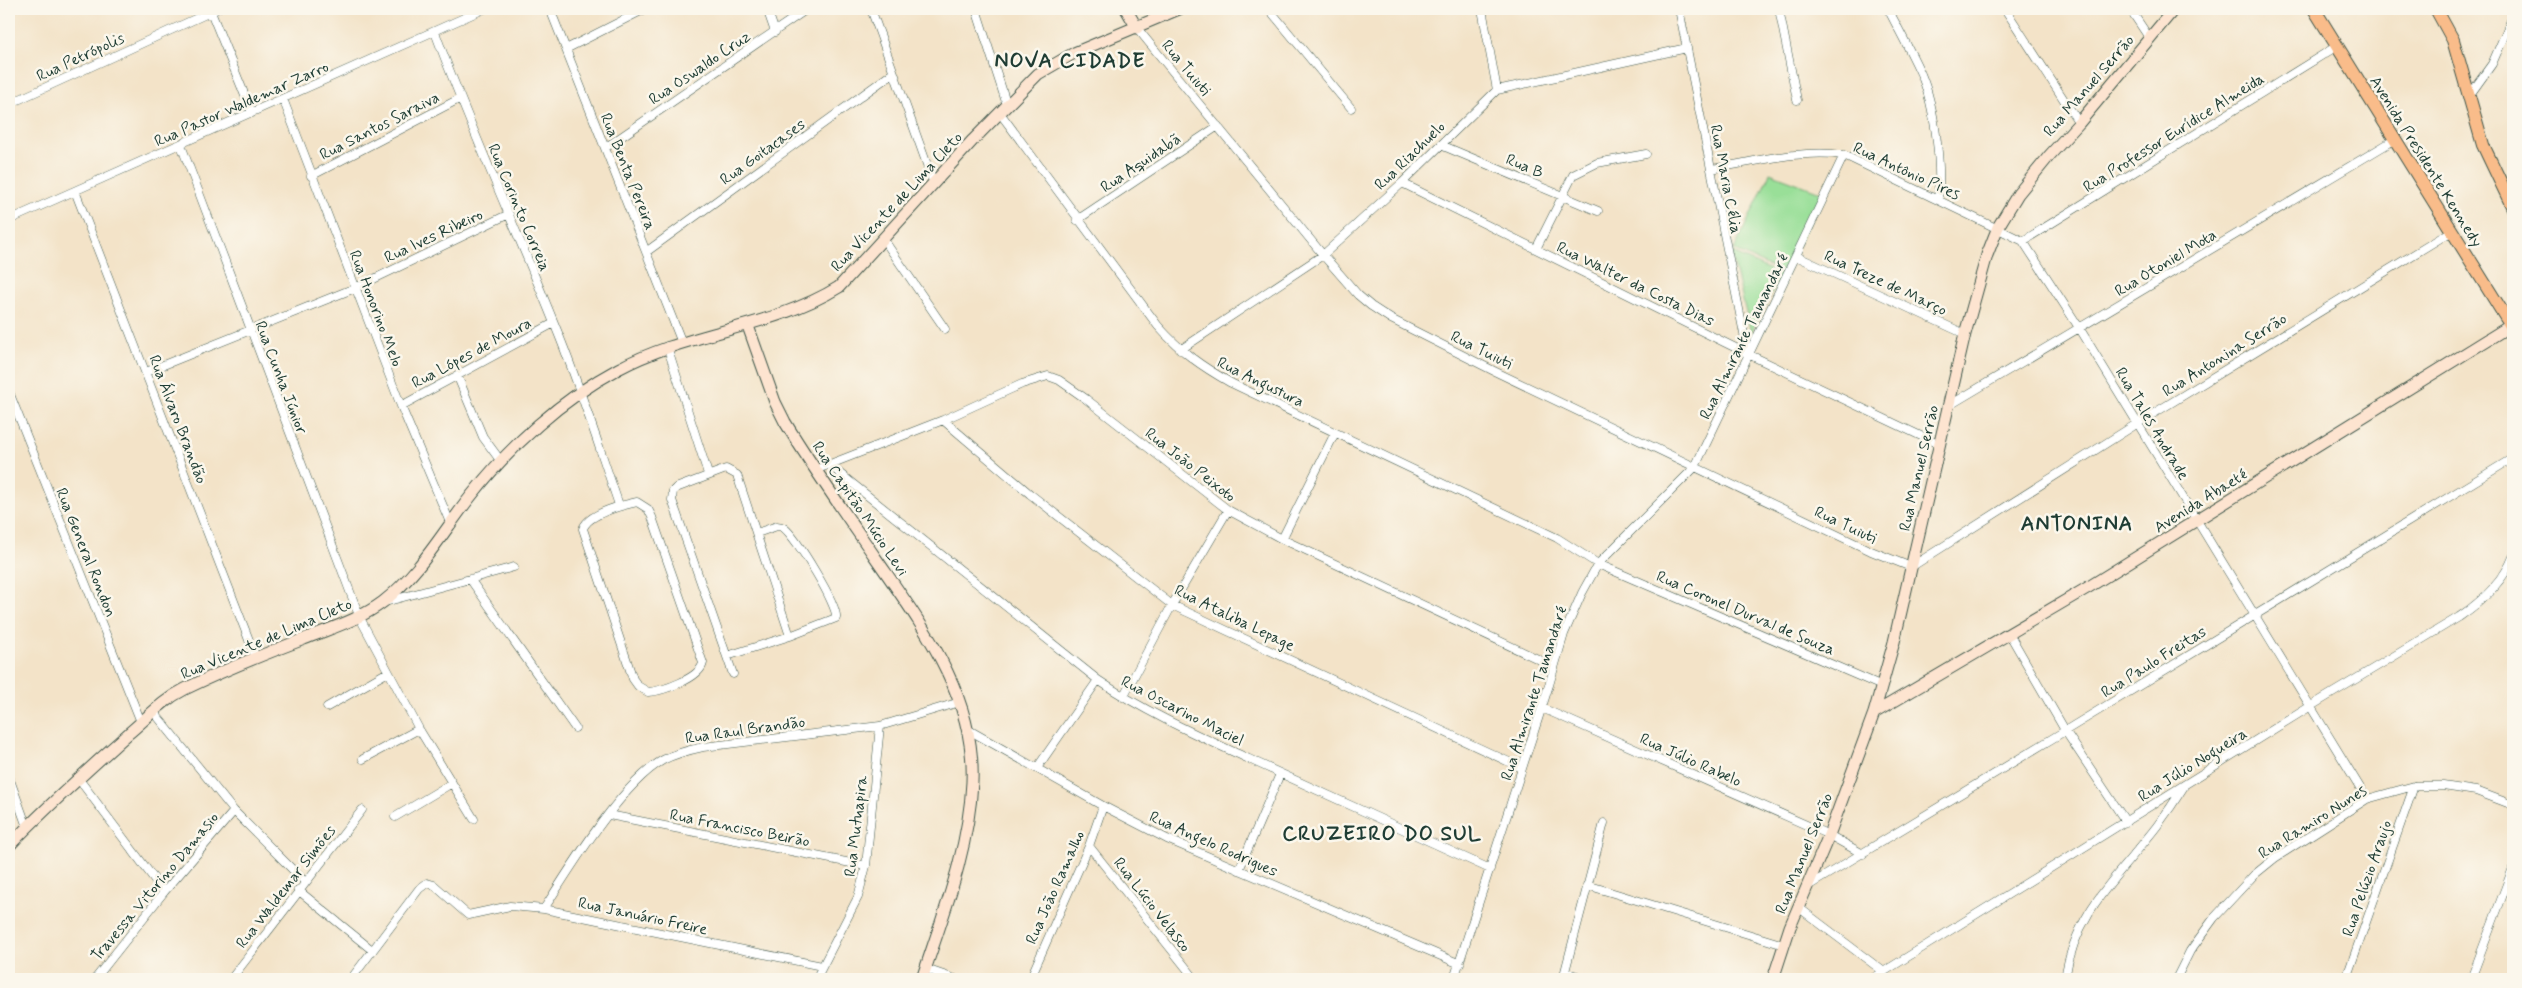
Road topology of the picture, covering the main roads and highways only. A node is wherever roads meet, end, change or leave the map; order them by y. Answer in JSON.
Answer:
{"nodes":[{"id":1,"x":2314,"y":9,"type":"edge"},
{"id":2,"x":2436,"y":9,"type":"edge"},
{"id":3,"x":2508,"y":194,"type":"edge"},
{"id":4,"x":2513,"y":208,"type":"edge"},
{"id":5,"x":2512,"y":326,"type":"edge"}],
"edges":[{"from":1,"to":5,"type":"main road","name":"Avenida Presidente Kennedy"},
{"from":2,"to":3,"type":"main road"},
{"from":3,"to":4,"type":"main road"}]}
